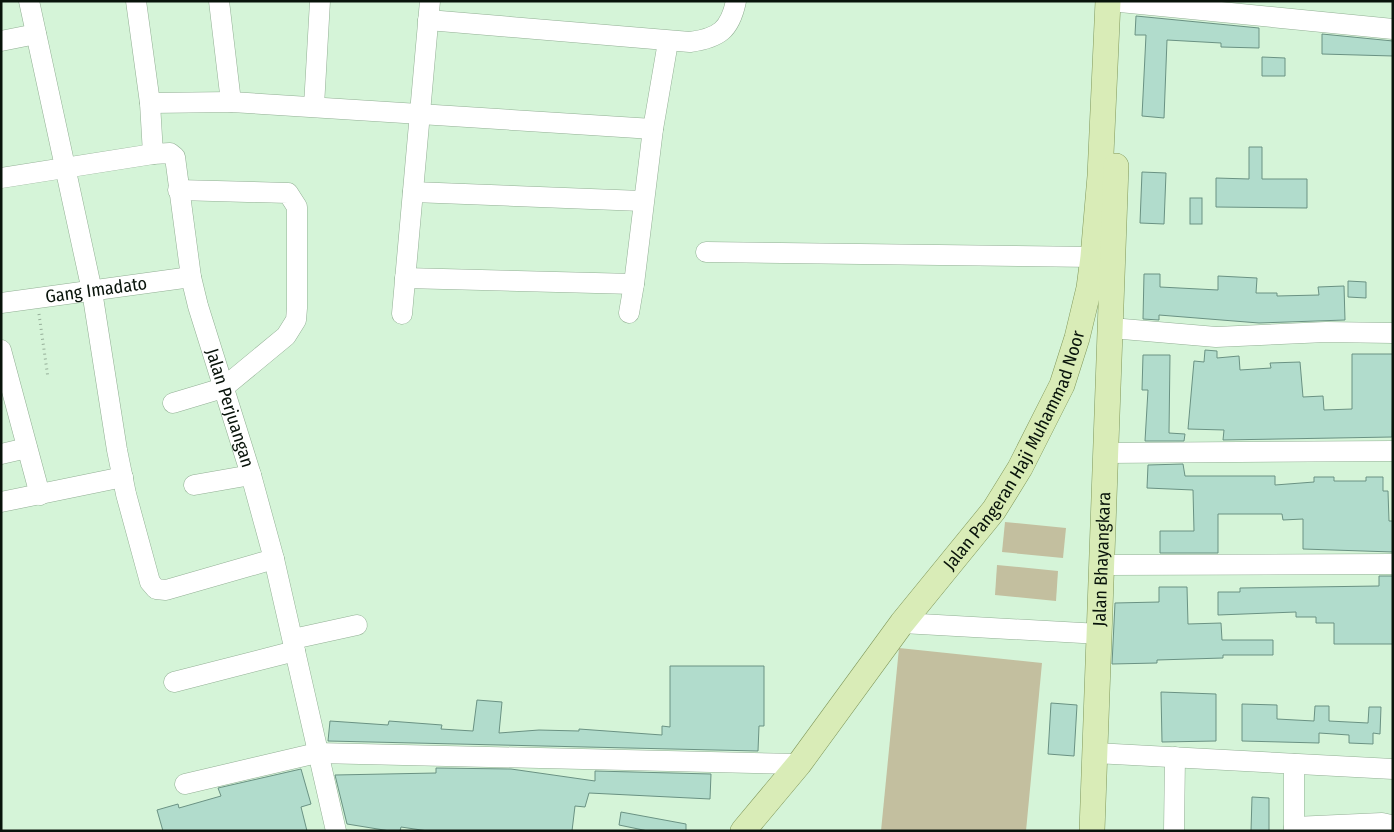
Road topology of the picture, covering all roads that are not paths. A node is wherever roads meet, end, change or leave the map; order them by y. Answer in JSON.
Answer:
{"nodes":[{"id":1,"x":29,"y":1,"type":"edge"},
{"id":2,"x":136,"y":1,"type":"edge"},
{"id":3,"x":219,"y":1,"type":"edge"},
{"id":4,"x":320,"y":1,"type":"edge"},
{"id":5,"x":736,"y":1,"type":"edge"},
{"id":6,"x":1116,"y":2,"type":"edge"},
{"id":7,"x":429,"y":11,"type":"edge"},
{"id":8,"x":1393,"y":29,"type":"edge"},
{"id":9,"x":36,"y":34,"type":"junction"},
{"id":10,"x":1,"y":41,"type":"edge"},
{"id":11,"x":668,"y":42,"type":"junction"},
{"id":12,"x":231,"y":102,"type":"junction"},
{"id":13,"x":150,"y":103,"type":"junction"},
{"id":14,"x":314,"y":106,"type":"junction"},
{"id":15,"x":419,"y":112,"type":"junction"},
{"id":16,"x":653,"y":129,"type":"junction"},
{"id":17,"x":153,"y":154,"type":"junction"},
{"id":18,"x":64,"y":167,"type":"junction"},
{"id":19,"x":1,"y":178,"type":"edge"},
{"id":20,"x":178,"y":190,"type":"junction"},
{"id":21,"x":413,"y":192,"type":"junction"},
{"id":22,"x":642,"y":201,"type":"junction"},
{"id":23,"x":706,"y":252,"type":"dead end"},
{"id":24,"x":1093,"y":257,"type":"junction"},
{"id":25,"x":191,"y":277,"type":"junction"},
{"id":26,"x":405,"y":278,"type":"junction"},
{"id":27,"x":634,"y":284,"type":"junction"},
{"id":28,"x":92,"y":291,"type":"junction"},
{"id":29,"x":1,"y":303,"type":"edge"},
{"id":30,"x":629,"y":313,"type":"dead end"},
{"id":31,"x":402,"y":314,"type":"dead end"},
{"id":32,"x":1111,"y":328,"type":"junction"},
{"id":33,"x":1393,"y":333,"type":"edge"},
{"id":34,"x":1,"y":350,"type":"edge"},
{"id":35,"x":223,"y":388,"type":"junction"},
{"id":36,"x":173,"y":403,"type":"dead end"},
{"id":37,"x":27,"y":448,"type":"junction"},
{"id":38,"x":1393,"y":451,"type":"edge"},
{"id":39,"x":1106,"y":453,"type":"junction"},
{"id":40,"x":1,"y":454,"type":"edge"},
{"id":41,"x":252,"y":475,"type":"junction"},
{"id":42,"x":122,"y":477,"type":"junction"},
{"id":43,"x":194,"y":485,"type":"dead end"},
{"id":44,"x":40,"y":495,"type":"junction"},
{"id":45,"x":1,"y":502,"type":"edge"},
{"id":46,"x":274,"y":559,"type":"junction"},
{"id":47,"x":1393,"y":564,"type":"edge"},
{"id":48,"x":1103,"y":565,"type":"junction"},
{"id":49,"x":902,"y":623,"type":"junction"},
{"id":50,"x":357,"y":625,"type":"dead end"},
{"id":51,"x":1100,"y":634,"type":"junction"},
{"id":52,"x":294,"y":645,"type":"junction"},
{"id":53,"x":174,"y":682,"type":"dead end"},
{"id":54,"x":317,"y":753,"type":"junction"},
{"id":55,"x":1095,"y":753,"type":"junction"},
{"id":56,"x":1175,"y":757,"type":"junction"},
{"id":57,"x":799,"y":764,"type":"junction"},
{"id":58,"x":1294,"y":764,"type":"junction"},
{"id":59,"x":1393,"y":769,"type":"edge"},
{"id":60,"x":186,"y":784,"type":"dead end"},
{"id":61,"x":1393,"y":828,"type":"edge"},
{"id":62,"x":1294,"y":829,"type":"edge"},
{"id":63,"x":336,"y":831,"type":"edge"},
{"id":64,"x":743,"y":831,"type":"edge"},
{"id":65,"x":1092,"y":831,"type":"edge"},
{"id":66,"x":1174,"y":831,"type":"edge"}],
"edges":[{"from":1,"to":9,"type":"street"},
{"from":2,"to":13,"type":"street"},
{"from":3,"to":12,"type":"street"},
{"from":4,"to":14,"type":"street"},
{"from":5,"to":11,"type":"street"},
{"from":6,"to":8,"type":"street"},
{"from":6,"to":24,"type":"main road","name":"Jalan Pangeran Haji Muhammad Noor"},
{"from":6,"to":32,"type":"main road","name":"Jalan Bhayangkara"},
{"from":7,"to":11,"type":"street"},
{"from":7,"to":15,"type":"street"},
{"from":9,"to":10,"type":"street"},
{"from":9,"to":18,"type":"street"},
{"from":11,"to":16,"type":"street"},
{"from":12,"to":13,"type":"street"},
{"from":12,"to":14,"type":"street"},
{"from":13,"to":17,"type":"street"},
{"from":14,"to":15,"type":"street"},
{"from":15,"to":16,"type":"street"},
{"from":15,"to":21,"type":"street"},
{"from":16,"to":22,"type":"street"},
{"from":17,"to":18,"type":"street","name":"Jalan Perjuangan"},
{"from":17,"to":20,"type":"street","name":"Jalan Perjuangan"},
{"from":18,"to":19,"type":"street","name":"Jalan Perjuangan"},
{"from":18,"to":28,"type":"street"},
{"from":20,"to":25,"type":"street","name":"Jalan Perjuangan"},
{"from":20,"to":35,"type":"street"},
{"from":21,"to":22,"type":"street"},
{"from":21,"to":26,"type":"street"},
{"from":22,"to":27,"type":"street"},
{"from":23,"to":24,"type":"street"},
{"from":24,"to":49,"type":"main road","name":"Jalan Pangeran Haji Muhammad Noor"},
{"from":25,"to":28,"type":"street","name":"Gang Imadato"},
{"from":25,"to":35,"type":"street","name":"Jalan Perjuangan"},
{"from":26,"to":27,"type":"street"},
{"from":26,"to":31,"type":"street"},
{"from":27,"to":30,"type":"street"},
{"from":28,"to":29,"type":"street","name":"Gang Imadato"},
{"from":28,"to":42,"type":"street"},
{"from":32,"to":33,"type":"street"},
{"from":32,"to":39,"type":"main road","name":"Jalan Bhayangkara"},
{"from":34,"to":37,"type":"street"},
{"from":35,"to":36,"type":"street"},
{"from":35,"to":41,"type":"street","name":"Jalan Perjuangan"},
{"from":37,"to":40,"type":"street"},
{"from":37,"to":44,"type":"street"},
{"from":38,"to":39,"type":"street"},
{"from":39,"to":48,"type":"main road","name":"Jalan Bhayangkara"},
{"from":41,"to":43,"type":"street"},
{"from":41,"to":46,"type":"street","name":"Jalan Perjuangan"},
{"from":42,"to":44,"type":"street"},
{"from":42,"to":46,"type":"street"},
{"from":44,"to":45,"type":"street"},
{"from":46,"to":52,"type":"street","name":"Jalan Perjuangan"},
{"from":47,"to":48,"type":"street"},
{"from":48,"to":51,"type":"main road","name":"Jalan Bhayangkara"},
{"from":49,"to":51,"type":"street"},
{"from":49,"to":57,"type":"main road","name":"Jalan Pangeran Haji Muhammad Noor"},
{"from":50,"to":52,"type":"street"},
{"from":51,"to":55,"type":"main road","name":"Jalan Bhayangkara"},
{"from":52,"to":53,"type":"street"},
{"from":52,"to":54,"type":"street","name":"Jalan Perjuangan"},
{"from":54,"to":57,"type":"street"},
{"from":54,"to":60,"type":"street"},
{"from":54,"to":63,"type":"street","name":"Jalan Perjuangan"},
{"from":55,"to":56,"type":"street"},
{"from":55,"to":65,"type":"main road","name":"Jalan Bhayangkara"},
{"from":56,"to":58,"type":"street"},
{"from":56,"to":66,"type":"street"},
{"from":57,"to":64,"type":"main road","name":"Jalan Pangeran Haji Muhammad Noor"},
{"from":58,"to":59,"type":"street"},
{"from":58,"to":62,"type":"street"},
{"from":61,"to":62,"type":"street"}]}
